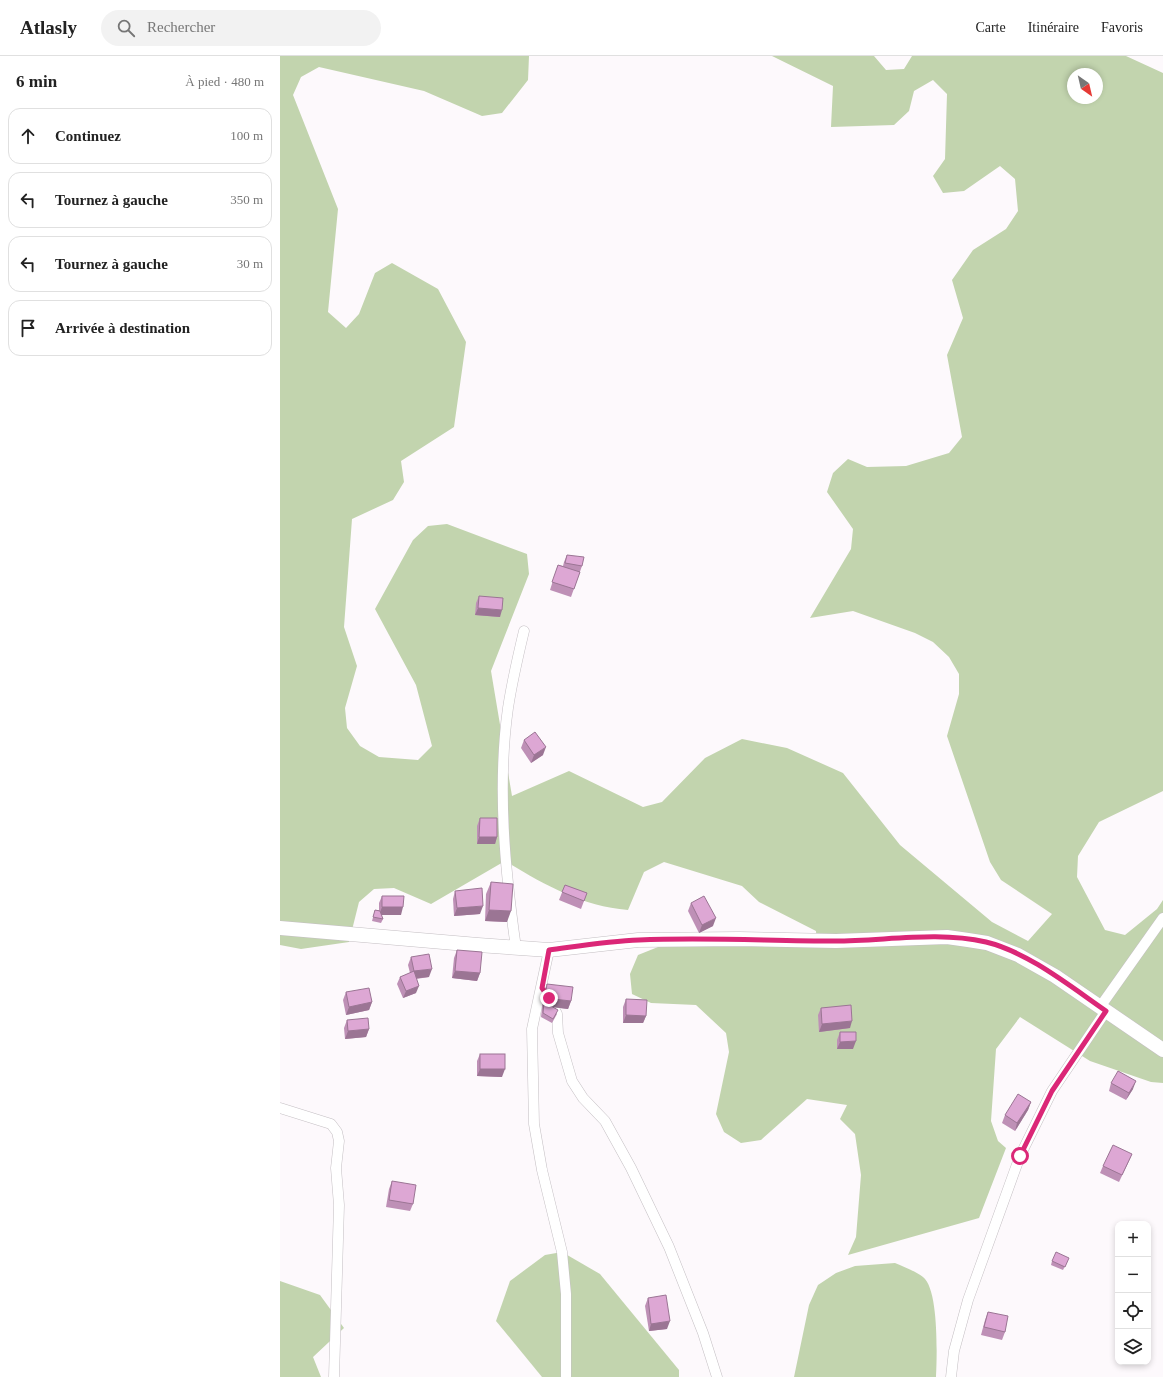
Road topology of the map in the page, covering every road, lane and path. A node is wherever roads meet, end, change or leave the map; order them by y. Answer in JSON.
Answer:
{"nodes":[{"id":1,"x":524,"y":631,"type":"dead end"},
{"id":2,"x":1163,"y":918,"type":"edge"},
{"id":3,"x":280,"y":928,"type":"edge"},
{"id":4,"x":516,"y":948,"type":"junction"},
{"id":5,"x":549,"y":950,"type":"junction"},
{"id":6,"x":542,"y":988,"type":"junction"},
{"id":7,"x":1103,"y":1009,"type":"junction"},
{"id":8,"x":1163,"y":1050,"type":"edge"},
{"id":9,"x":280,"y":1108,"type":"edge"},
{"id":10,"x":334,"y":1377,"type":"edge"},
{"id":11,"x":566,"y":1377,"type":"edge"},
{"id":12,"x":717,"y":1377,"type":"edge"},
{"id":13,"x":951,"y":1377,"type":"edge"}],
"edges":[{"from":1,"to":4,"type":"street"},
{"from":2,"to":7,"type":"street"},
{"from":3,"to":4,"type":"street"},
{"from":4,"to":5,"type":"street"},
{"from":5,"to":6,"type":"street"},
{"from":5,"to":7,"type":"street"},
{"from":6,"to":11,"type":"street"},
{"from":6,"to":12,"type":"street"},
{"from":7,"to":8,"type":"street"},
{"from":7,"to":13,"type":"street"},
{"from":9,"to":10,"type":"street"}]}
